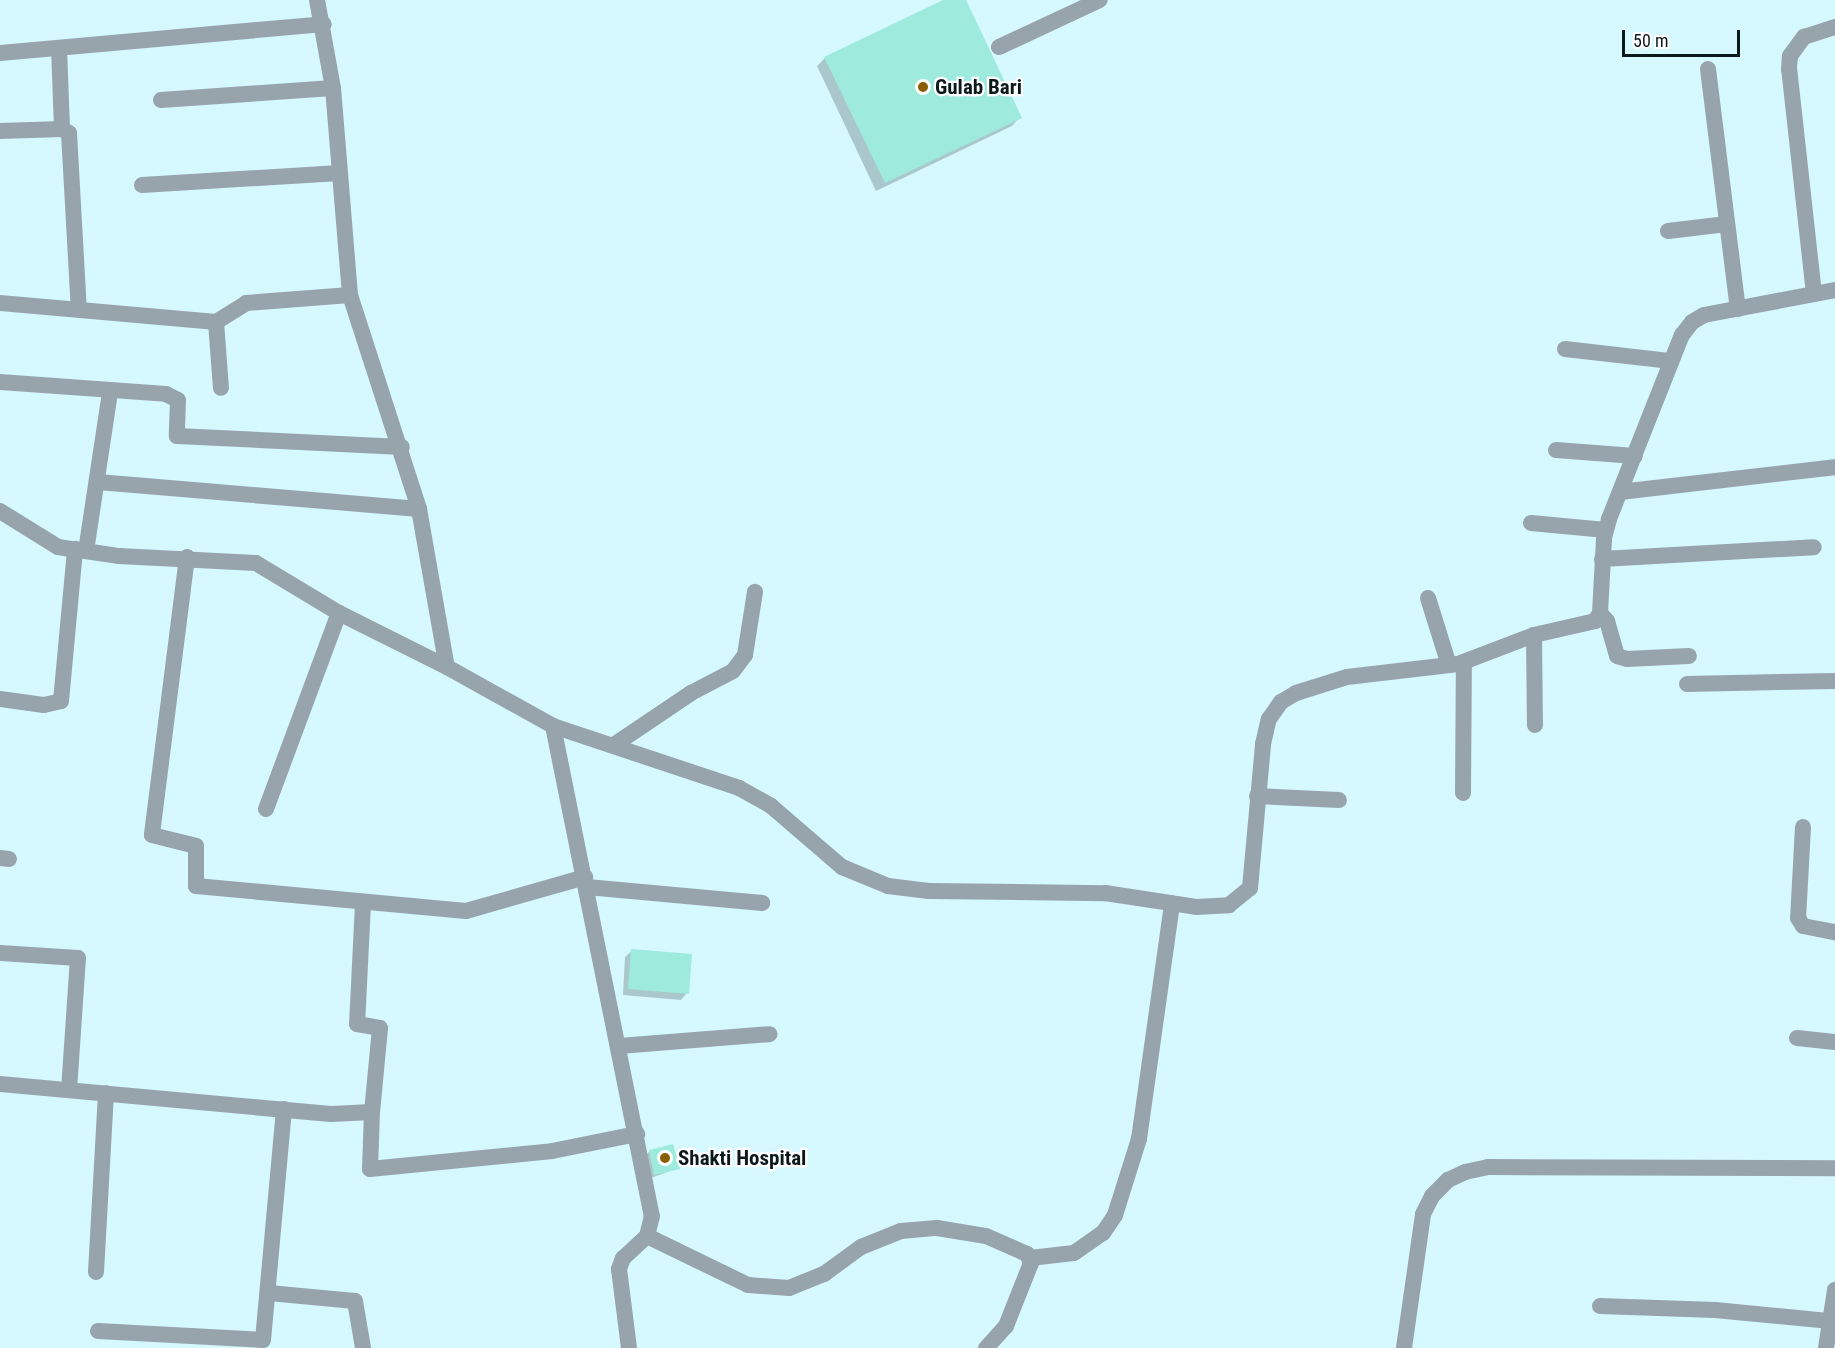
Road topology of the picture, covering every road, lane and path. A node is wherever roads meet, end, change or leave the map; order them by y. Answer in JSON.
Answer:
{"nodes":[{"id":1,"x":317,"y":0,"type":"edge"},
{"id":2,"x":1100,"y":0,"type":"edge"},
{"id":3,"x":324,"y":24,"type":"junction"},
{"id":4,"x":1835,"y":27,"type":"edge"},
{"id":5,"x":999,"y":47,"type":"dead end"},
{"id":6,"x":59,"y":49,"type":"junction"},
{"id":7,"x":0,"y":53,"type":"edge"},
{"id":8,"x":1708,"y":69,"type":"dead end"},
{"id":9,"x":333,"y":88,"type":"junction"},
{"id":10,"x":161,"y":100,"type":"dead end"},
{"id":11,"x":62,"y":129,"type":"junction"},
{"id":12,"x":0,"y":131,"type":"edge"},
{"id":13,"x":340,"y":173,"type":"junction"},
{"id":14,"x":142,"y":185,"type":"dead end"},
{"id":15,"x":1727,"y":224,"type":"junction"},
{"id":16,"x":1668,"y":231,"type":"dead end"},
{"id":17,"x":1835,"y":290,"type":"edge"},
{"id":18,"x":350,"y":294,"type":"junction"},
{"id":19,"x":1814,"y":294,"type":"junction"},
{"id":20,"x":0,"y":303,"type":"edge"},
{"id":21,"x":1738,"y":309,"type":"junction"},
{"id":22,"x":79,"y":310,"type":"junction"},
{"id":23,"x":216,"y":322,"type":"junction"},
{"id":24,"x":1565,"y":349,"type":"dead end"},
{"id":25,"x":1671,"y":361,"type":"junction"},
{"id":26,"x":0,"y":382,"type":"edge"},
{"id":27,"x":221,"y":388,"type":"dead end"},
{"id":28,"x":110,"y":392,"type":"junction"},
{"id":29,"x":402,"y":447,"type":"junction"},
{"id":30,"x":1556,"y":450,"type":"dead end"},
{"id":31,"x":1635,"y":456,"type":"junction"},
{"id":32,"x":1835,"y":467,"type":"edge"},
{"id":33,"x":98,"y":482,"type":"junction"},
{"id":34,"x":1620,"y":492,"type":"junction"},
{"id":35,"x":419,"y":508,"type":"junction"},
{"id":36,"x":0,"y":511,"type":"edge"},
{"id":37,"x":1531,"y":523,"type":"dead end"},
{"id":38,"x":1606,"y":530,"type":"junction"},
{"id":39,"x":1814,"y":547,"type":"dead end"},
{"id":40,"x":81,"y":550,"type":"junction"},
{"id":41,"x":187,"y":557,"type":"junction"},
{"id":42,"x":1602,"y":559,"type":"junction"},
{"id":43,"x":755,"y":592,"type":"dead end"},
{"id":44,"x":1428,"y":598,"type":"dead end"},
{"id":45,"x":339,"y":613,"type":"junction"},
{"id":46,"x":1600,"y":613,"type":"junction"},
{"id":47,"x":1534,"y":635,"type":"junction"},
{"id":48,"x":1689,"y":656,"type":"dead end"},
{"id":49,"x":1456,"y":664,"type":"junction"},
{"id":50,"x":447,"y":667,"type":"junction"},
{"id":51,"x":1835,"y":681,"type":"edge"},
{"id":52,"x":1687,"y":684,"type":"dead end"},
{"id":53,"x":0,"y":699,"type":"edge"},
{"id":54,"x":1535,"y":725,"type":"dead end"},
{"id":55,"x":553,"y":726,"type":"junction"},
{"id":56,"x":614,"y":745,"type":"junction"},
{"id":57,"x":1463,"y":793,"type":"dead end"},
{"id":58,"x":1257,"y":796,"type":"junction"},
{"id":59,"x":1339,"y":800,"type":"dead end"},
{"id":60,"x":266,"y":809,"type":"dead end"},
{"id":61,"x":1803,"y":827,"type":"dead end"},
{"id":62,"x":586,"y":882,"type":"junction"},
{"id":63,"x":363,"y":903,"type":"junction"},
{"id":64,"x":762,"y":903,"type":"dead end"},
{"id":65,"x":1172,"y":903,"type":"junction"},
{"id":66,"x":1835,"y":932,"type":"edge"},
{"id":67,"x":0,"y":952,"type":"edge"},
{"id":68,"x":770,"y":1034,"type":"dead end"},
{"id":69,"x":1797,"y":1038,"type":"dead end"},
{"id":70,"x":1835,"y":1042,"type":"edge"},
{"id":71,"x":619,"y":1046,"type":"junction"},
{"id":72,"x":0,"y":1083,"type":"edge"},
{"id":73,"x":69,"y":1089,"type":"junction"},
{"id":74,"x":106,"y":1093,"type":"junction"},
{"id":75,"x":284,"y":1109,"type":"junction"},
{"id":76,"x":372,"y":1112,"type":"junction"},
{"id":77,"x":637,"y":1134,"type":"junction"},
{"id":78,"x":1835,"y":1168,"type":"edge"},
{"id":79,"x":647,"y":1236,"type":"junction"},
{"id":80,"x":1030,"y":1258,"type":"junction"},
{"id":81,"x":96,"y":1272,"type":"dead end"},
{"id":82,"x":1835,"y":1290,"type":"edge"},
{"id":83,"x":269,"y":1293,"type":"junction"},
{"id":84,"x":1600,"y":1306,"type":"dead end"},
{"id":85,"x":1830,"y":1321,"type":"junction"},
{"id":86,"x":98,"y":1331,"type":"dead end"},
{"id":87,"x":363,"y":1348,"type":"edge"},
{"id":88,"x":629,"y":1348,"type":"edge"},
{"id":89,"x":986,"y":1348,"type":"edge"},
{"id":90,"x":1404,"y":1348,"type":"edge"},
{"id":91,"x":1826,"y":1348,"type":"edge"}],
"edges":[{"from":1,"to":3,"type":"street"},
{"from":2,"to":5,"type":"street"},
{"from":3,"to":6,"type":"street"},
{"from":3,"to":9,"type":"street"},
{"from":4,"to":19,"type":"street"},
{"from":6,"to":7,"type":"street"},
{"from":6,"to":11,"type":"street"},
{"from":8,"to":15,"type":"street"},
{"from":9,"to":10,"type":"street"},
{"from":9,"to":13,"type":"street"},
{"from":11,"to":12,"type":"street"},
{"from":11,"to":22,"type":"street"},
{"from":13,"to":14,"type":"street"},
{"from":13,"to":18,"type":"street"},
{"from":15,"to":16,"type":"street"},
{"from":15,"to":21,"type":"street"},
{"from":17,"to":19,"type":"street"},
{"from":18,"to":23,"type":"street"},
{"from":18,"to":29,"type":"street"},
{"from":19,"to":21,"type":"street"},
{"from":20,"to":22,"type":"street"},
{"from":21,"to":25,"type":"street"},
{"from":22,"to":23,"type":"street"},
{"from":23,"to":27,"type":"street"},
{"from":24,"to":25,"type":"street"},
{"from":25,"to":31,"type":"street"},
{"from":26,"to":28,"type":"street"},
{"from":28,"to":29,"type":"street"},
{"from":28,"to":33,"type":"street"},
{"from":29,"to":35,"type":"street"},
{"from":30,"to":31,"type":"street"},
{"from":31,"to":34,"type":"street"},
{"from":32,"to":34,"type":"street"},
{"from":33,"to":35,"type":"street"},
{"from":33,"to":40,"type":"street"},
{"from":34,"to":38,"type":"street"},
{"from":35,"to":50,"type":"street"},
{"from":36,"to":40,"type":"street"},
{"from":37,"to":38,"type":"street"},
{"from":38,"to":42,"type":"street"},
{"from":39,"to":42,"type":"street"},
{"from":40,"to":41,"type":"street"},
{"from":40,"to":53,"type":"street"},
{"from":41,"to":45,"type":"street"},
{"from":41,"to":63,"type":"street"},
{"from":42,"to":46,"type":"street"},
{"from":43,"to":56,"type":"street"},
{"from":44,"to":49,"type":"street"},
{"from":45,"to":50,"type":"street"},
{"from":45,"to":60,"type":"street"},
{"from":46,"to":47,"type":"street"},
{"from":46,"to":48,"type":"street"},
{"from":47,"to":49,"type":"street"},
{"from":47,"to":54,"type":"street"},
{"from":49,"to":57,"type":"street"},
{"from":49,"to":58,"type":"street"},
{"from":50,"to":55,"type":"street"},
{"from":51,"to":52,"type":"street"},
{"from":55,"to":56,"type":"street"},
{"from":55,"to":62,"type":"street"},
{"from":56,"to":65,"type":"street"},
{"from":58,"to":59,"type":"street"},
{"from":58,"to":65,"type":"street"},
{"from":61,"to":66,"type":"street"},
{"from":62,"to":63,"type":"street"},
{"from":62,"to":64,"type":"street"},
{"from":62,"to":71,"type":"street"},
{"from":63,"to":76,"type":"street"},
{"from":65,"to":80,"type":"street"},
{"from":67,"to":73,"type":"street"},
{"from":68,"to":71,"type":"street"},
{"from":69,"to":70,"type":"street"},
{"from":71,"to":77,"type":"street"},
{"from":72,"to":73,"type":"street"},
{"from":73,"to":74,"type":"street"},
{"from":74,"to":75,"type":"street"},
{"from":74,"to":81,"type":"street"},
{"from":75,"to":76,"type":"street"},
{"from":75,"to":83,"type":"street"},
{"from":76,"to":77,"type":"street"},
{"from":77,"to":79,"type":"street"},
{"from":78,"to":90,"type":"street"},
{"from":79,"to":80,"type":"street"},
{"from":79,"to":88,"type":"street"},
{"from":80,"to":89,"type":"street"},
{"from":82,"to":85,"type":"street"},
{"from":83,"to":86,"type":"street"},
{"from":83,"to":87,"type":"street"},
{"from":84,"to":85,"type":"street"},
{"from":85,"to":91,"type":"street"}]}
